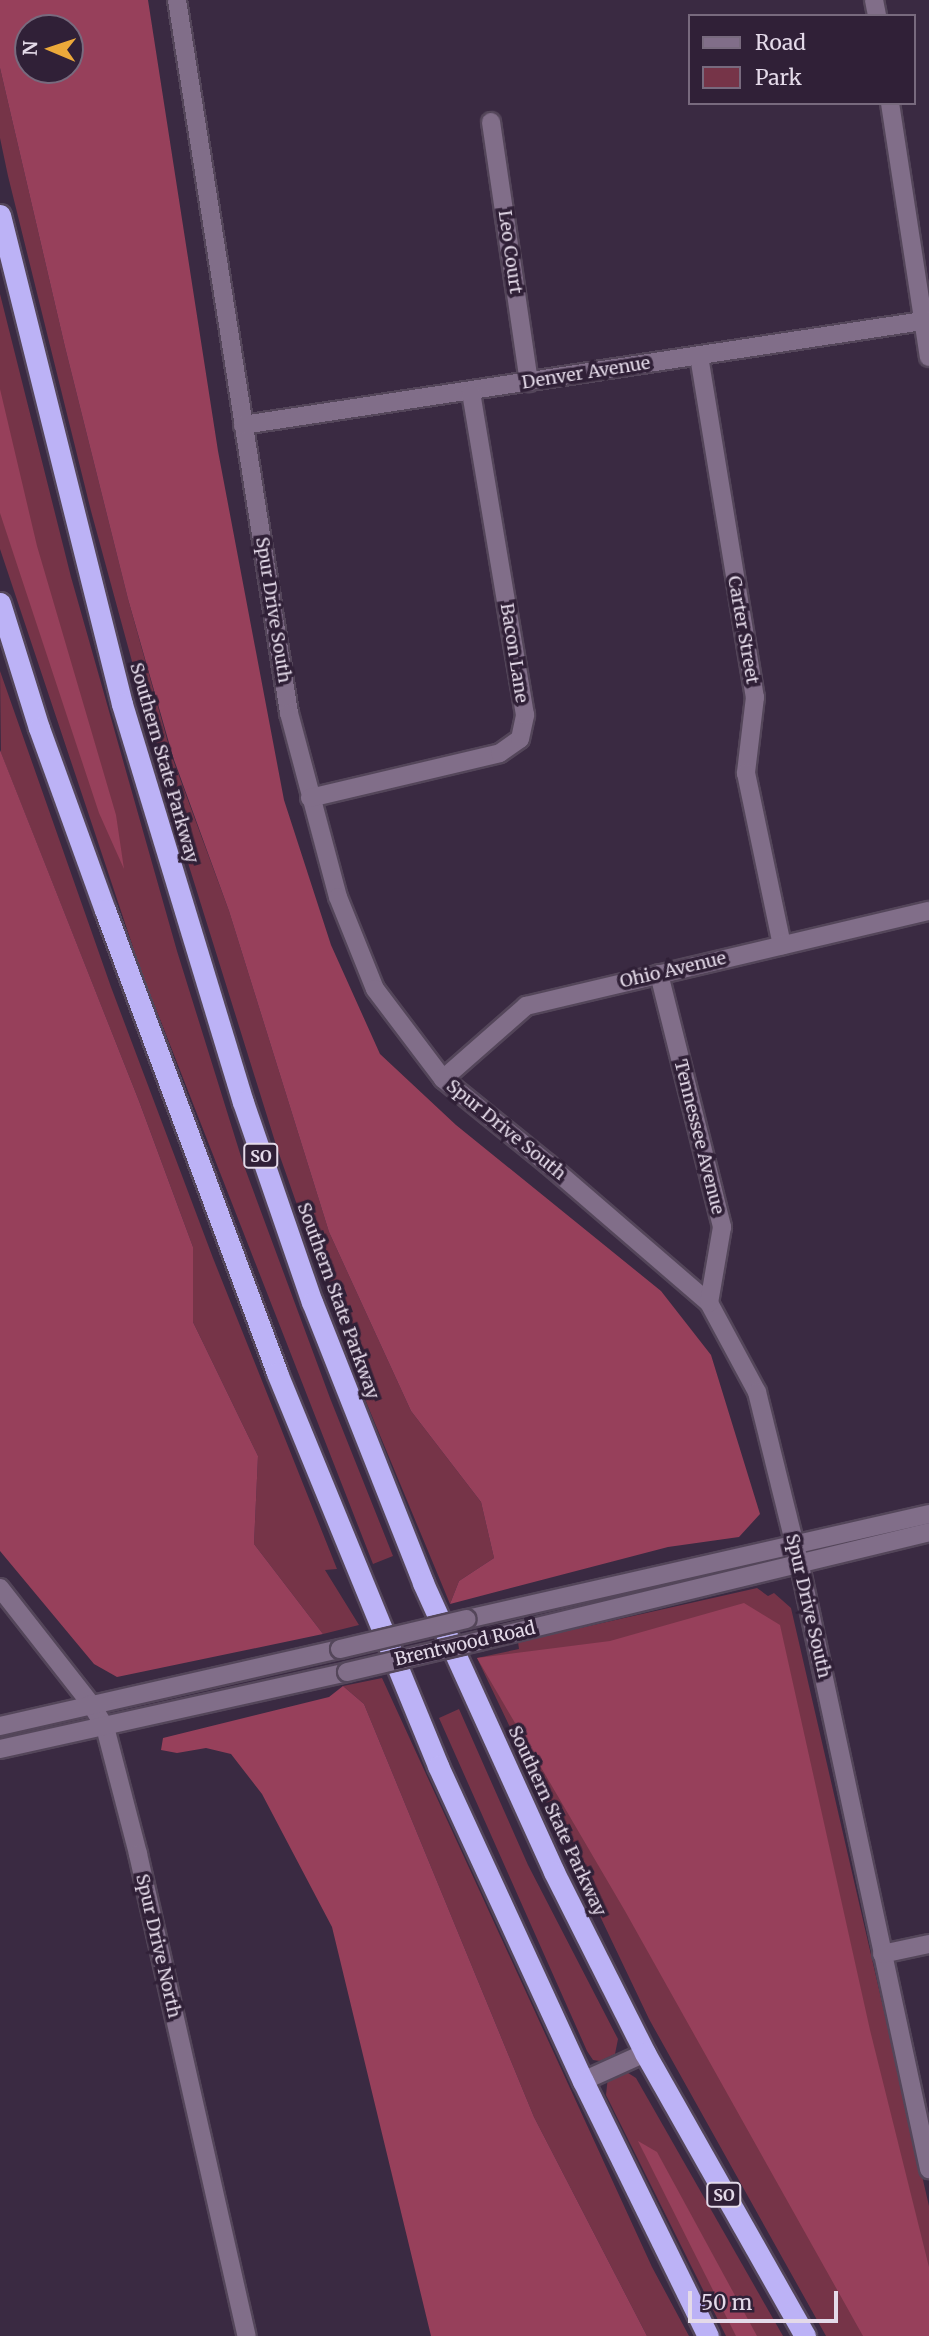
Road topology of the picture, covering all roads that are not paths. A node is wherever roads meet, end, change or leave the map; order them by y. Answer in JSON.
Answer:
{"nodes":[{"id":1,"x":177,"y":0,"type":"edge"},
{"id":2,"x":890,"y":105,"type":"edge"},
{"id":3,"x":491,"y":122,"type":"dead end"},
{"id":4,"x":0,"y":215,"type":"edge"},
{"id":5,"x":926,"y":320,"type":"edge"},
{"id":6,"x":699,"y":356,"type":"junction"},
{"id":7,"x":929,"y":357,"type":"edge"},
{"id":8,"x":529,"y":382,"type":"junction"},
{"id":9,"x":471,"y":392,"type":"junction"},
{"id":10,"x":243,"y":425,"type":"junction"},
{"id":11,"x":0,"y":603,"type":"edge"},
{"id":12,"x":310,"y":798,"type":"junction"},
{"id":13,"x":929,"y":911,"type":"edge"},
{"id":14,"x":782,"y":945,"type":"junction"},
{"id":15,"x":659,"y":974,"type":"junction"},
{"id":16,"x":443,"y":1079,"type":"junction"},
{"id":17,"x":709,"y":1303,"type":"junction"},
{"id":18,"x":929,"y":1514,"type":"edge"},
{"id":19,"x":929,"y":1532,"type":"edge"},
{"id":20,"x":794,"y":1545,"type":"junction"},
{"id":21,"x":800,"y":1566,"type":"junction"},
{"id":22,"x":0,"y":1588,"type":"edge"},
{"id":23,"x":91,"y":1704,"type":"junction"},
{"id":24,"x":0,"y":1726,"type":"edge"},
{"id":25,"x":105,"y":1727,"type":"junction"},
{"id":26,"x":0,"y":1749,"type":"edge"},
{"id":27,"x":929,"y":1944,"type":"edge"},
{"id":28,"x":882,"y":1954,"type":"junction"},
{"id":29,"x":645,"y":2053,"type":"junction"},
{"id":30,"x":583,"y":2081,"type":"junction"},
{"id":31,"x":929,"y":2169,"type":"edge"},
{"id":32,"x":247,"y":2336,"type":"edge"},
{"id":33,"x":708,"y":2336,"type":"edge"},
{"id":34,"x":805,"y":2336,"type":"edge"}],
"edges":[{"from":1,"to":10,"type":"street","name":"Spur Drive South"},
{"from":2,"to":5,"type":"street"},
{"from":3,"to":8,"type":"street","name":"Leo Court"},
{"from":4,"to":29,"type":"highway","name":"Southern State Parkway","number":"SO"},
{"from":5,"to":6,"type":"street","name":"Denver Avenue"},
{"from":5,"to":7,"type":"street"},
{"from":6,"to":8,"type":"street","name":"Denver Avenue"},
{"from":6,"to":14,"type":"street","name":"Carter Street"},
{"from":8,"to":9,"type":"street","name":"Denver Avenue"},
{"from":9,"to":10,"type":"street","name":"Denver Avenue"},
{"from":9,"to":12,"type":"street","name":"Bacon Lane"},
{"from":10,"to":12,"type":"street","name":"Spur Drive South"},
{"from":11,"to":30,"type":"highway"},
{"from":12,"to":16,"type":"street","name":"Spur Drive South"},
{"from":13,"to":14,"type":"street","name":"Ohio Avenue"},
{"from":14,"to":15,"type":"street","name":"Ohio Avenue"},
{"from":15,"to":16,"type":"street","name":"Ohio Avenue"},
{"from":15,"to":17,"type":"street","name":"Tennessee Avenue"},
{"from":16,"to":17,"type":"street","name":"Spur Drive South"},
{"from":17,"to":20,"type":"street","name":"Spur Drive South"},
{"from":18,"to":20,"type":"street","name":"Brentwood Road"},
{"from":19,"to":21,"type":"street","name":"Brentwood Road"},
{"from":20,"to":21,"type":"street","name":"Spur Drive South"},
{"from":20,"to":23,"type":"street","name":"Brentwood Road","bridge":true},
{"from":21,"to":25,"type":"street","name":"Brentwood Road","bridge":true},
{"from":21,"to":28,"type":"street","name":"Spur Drive South"},
{"from":22,"to":23,"type":"street","name":"Spur Drive North"},
{"from":23,"to":24,"type":"street","name":"Brentwood Road"},
{"from":23,"to":25,"type":"street","name":"Spur Drive North"},
{"from":25,"to":26,"type":"street","name":"Brentwood Road"},
{"from":25,"to":32,"type":"street","name":"Spur Drive North"},
{"from":27,"to":28,"type":"street"},
{"from":28,"to":31,"type":"street","name":"Spur Drive South"},
{"from":29,"to":30,"type":"street"},
{"from":29,"to":34,"type":"highway","name":"Southern State Parkway","number":"SO"},
{"from":30,"to":33,"type":"highway"}]}
